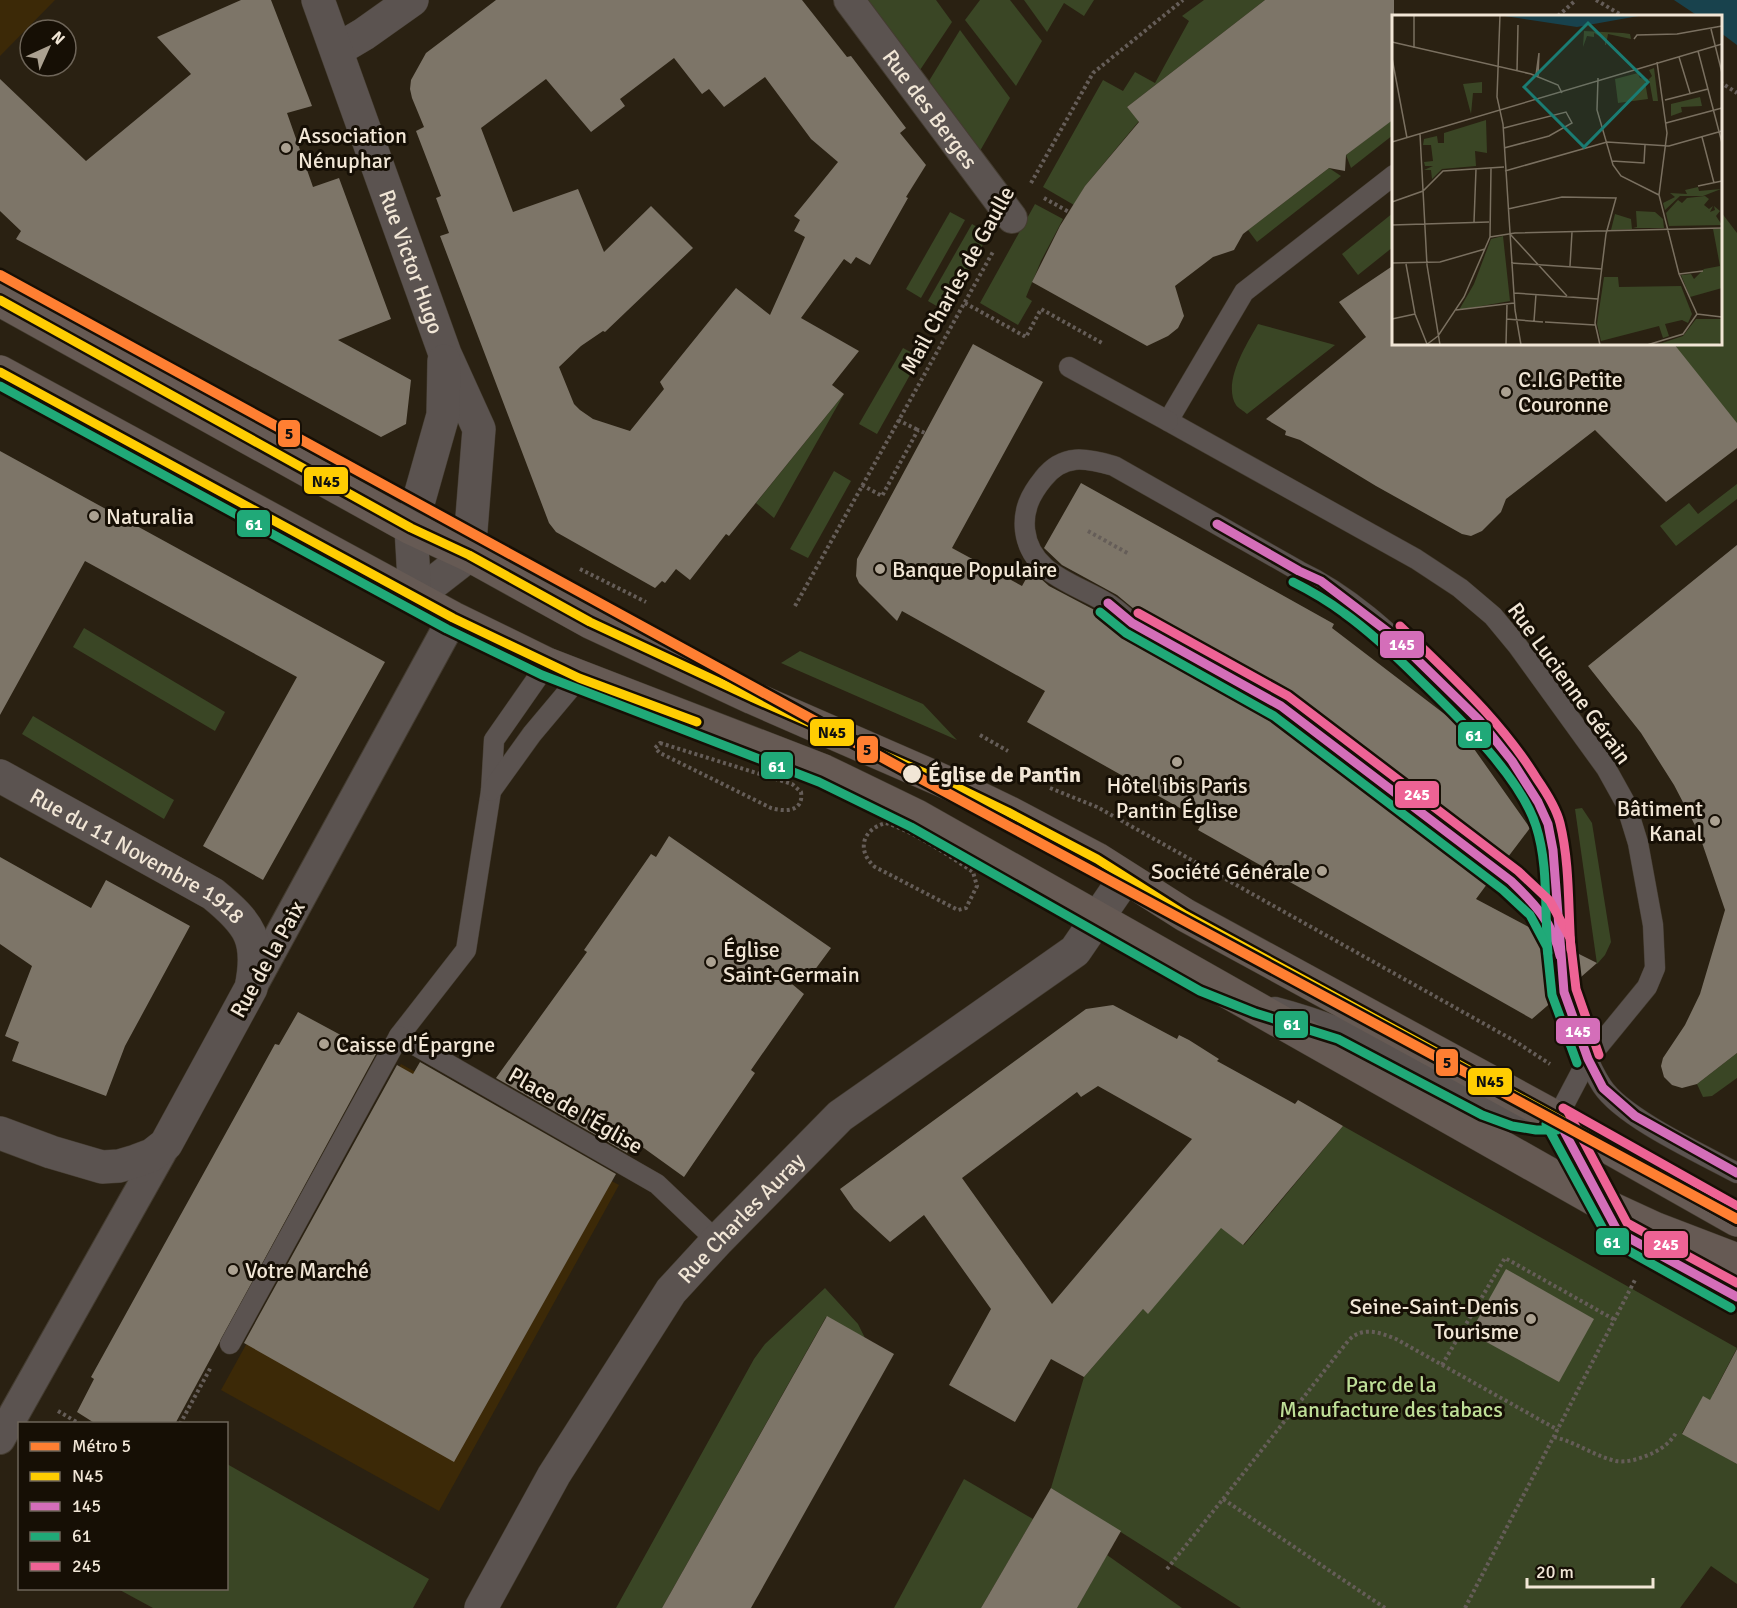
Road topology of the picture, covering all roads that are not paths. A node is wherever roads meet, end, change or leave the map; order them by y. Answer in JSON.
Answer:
{"nodes":[{"id":1,"x":318,"y":0,"type":"edge"},
{"id":2,"x":412,"y":0,"type":"edge"},
{"id":3,"x":849,"y":0,"type":"edge"},
{"id":4,"x":337,"y":50,"type":"junction"},
{"id":5,"x":1392,"y":177,"type":"edge"},
{"id":6,"x":1012,"y":218,"type":"road end"},
{"id":7,"x":0,"y":300,"type":"edge"},
{"id":8,"x":445,"y":354,"type":"junction"},
{"id":9,"x":1069,"y":367,"type":"dead end"},
{"id":10,"x":0,"y":372,"type":"edge"},
{"id":11,"x":1168,"y":421,"type":"junction"},
{"id":12,"x":411,"y":528,"type":"junction"},
{"id":13,"x":469,"y":555,"type":"junction"},
{"id":14,"x":415,"y":597,"type":"junction"},
{"id":15,"x":453,"y":618,"type":"junction"},
{"id":16,"x":1132,"y":623,"type":"dead end"},
{"id":17,"x":547,"y":664,"type":"junction"},
{"id":18,"x":579,"y":678,"type":"junction"},
{"id":19,"x":1272,"y":700,"type":"dead end"},
{"id":20,"x":0,"y":776,"type":"edge"},
{"id":21,"x":491,"y":791,"type":"junction"},
{"id":22,"x":1125,"y":878,"type":"junction"},
{"id":23,"x":1098,"y":918,"type":"junction"},
{"id":24,"x":1204,"y":980,"type":"junction"},
{"id":25,"x":251,"y":988,"type":"junction"},
{"id":26,"x":1564,"y":992,"type":"dead end"},
{"id":27,"x":399,"y":1036,"type":"junction"},
{"id":28,"x":1588,"y":1059,"type":"junction"},
{"id":29,"x":1557,"y":1118,"type":"junction"},
{"id":30,"x":0,"y":1133,"type":"edge"},
{"id":31,"x":166,"y":1144,"type":"junction"},
{"id":32,"x":1737,"y":1173,"type":"edge"},
{"id":33,"x":1606,"y":1206,"type":"junction"},
{"id":34,"x":1737,"y":1220,"type":"edge"},
{"id":35,"x":717,"y":1241,"type":"junction"},
{"id":36,"x":1737,"y":1260,"type":"edge"},
{"id":37,"x":1737,"y":1297,"type":"edge"},
{"id":38,"x":230,"y":1344,"type":"road end"},
{"id":39,"x":0,"y":1439,"type":"edge"},
{"id":40,"x":481,"y":1608,"type":"edge"}],
"edges":[{"from":1,"to":4,"type":"street","name":"Rue Victor Hugo"},
{"from":2,"to":4,"type":"street"},
{"from":3,"to":6,"type":"street","name":"Rue des Berges"},
{"from":4,"to":8,"type":"street","name":"Rue Victor Hugo"},
{"from":5,"to":11,"type":"lane"},
{"from":7,"to":12,"type":"main road"},
{"from":8,"to":12,"type":"street","name":"Rue Victor Hugo"},
{"from":8,"to":13,"type":"street","name":"Rue Victor Hugo"},
{"from":9,"to":11,"type":"lane","name":"Rue Lucienne Gérain"},
{"from":10,"to":14,"type":"main road"},
{"from":11,"to":28,"type":"lane","name":"Rue Lucienne Gérain"},
{"from":12,"to":13,"type":"main road"},
{"from":12,"to":14,"type":"street","name":"Rue Victor Hugo"},
{"from":13,"to":14,"type":"street"},
{"from":13,"to":22,"type":"main road"},
{"from":14,"to":15,"type":"main road"},
{"from":15,"to":17,"type":"main road"},
{"from":15,"to":25,"type":"street","name":"Rue de la Paix"},
{"from":16,"to":19,"type":"lane"},
{"from":17,"to":18,"type":"main road"},
{"from":17,"to":21,"type":"lane"},
{"from":18,"to":21,"type":"lane"},
{"from":18,"to":23,"type":"main road"},
{"from":20,"to":25,"type":"street","name":"Rue du 11 Novembre 1918"},
{"from":21,"to":27,"type":"lane"},
{"from":22,"to":23,"type":"street","name":"Rue Charles Auray"},
{"from":22,"to":29,"type":"main road"},
{"from":23,"to":24,"type":"main road"},
{"from":23,"to":35,"type":"street","name":"Rue Charles Auray"},
{"from":24,"to":29,"type":"lane"},
{"from":24,"to":33,"type":"main road"},
{"from":25,"to":31,"type":"street","name":"Rue de la Paix"},
{"from":26,"to":28,"type":"lane"},
{"from":27,"to":35,"type":"lane","name":"Place de l'Église"},
{"from":27,"to":38,"type":"lane"},
{"from":28,"to":29,"type":"lane","name":"Rue Lucienne Gérain"},
{"from":28,"to":32,"type":"lane"},
{"from":29,"to":33,"type":"lane"},
{"from":29,"to":34,"type":"main road"},
{"from":30,"to":31,"type":"street"},
{"from":31,"to":39,"type":"street"},
{"from":33,"to":36,"type":"main road"},
{"from":33,"to":37,"type":"lane"},
{"from":35,"to":40,"type":"street","name":"Rue Charles Auray"}]}
